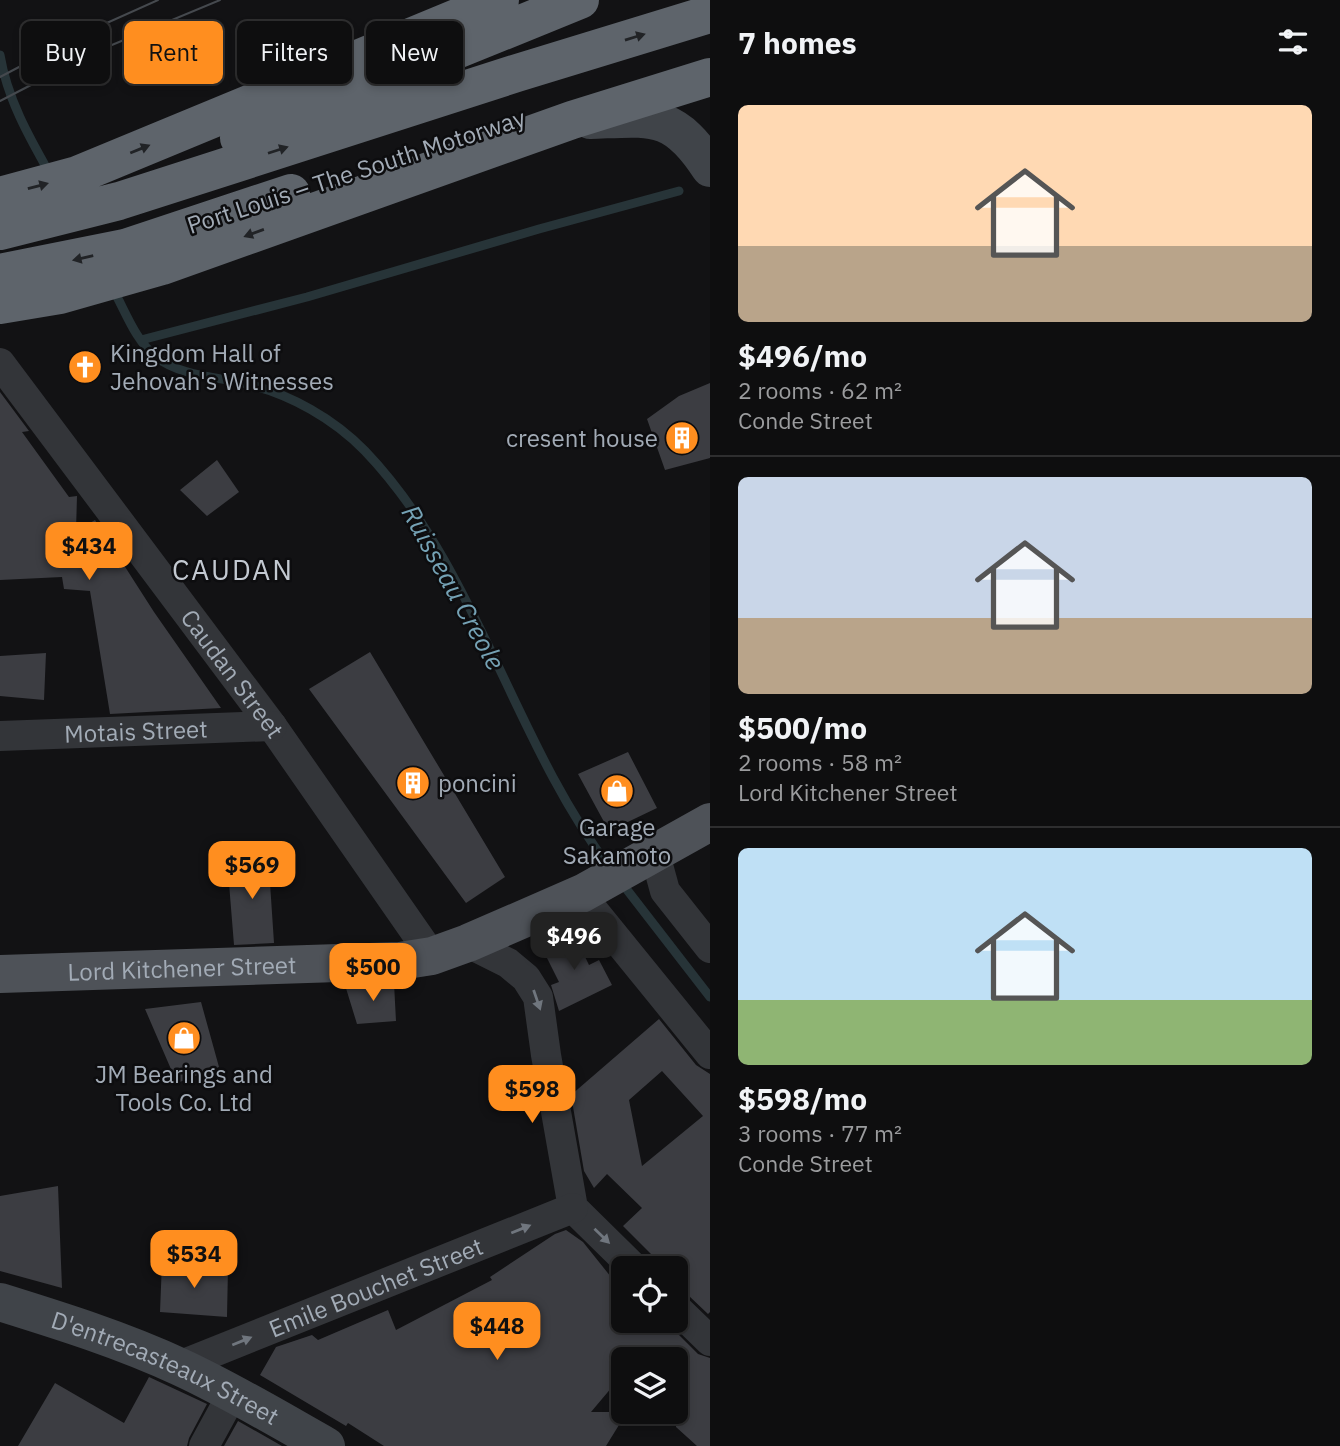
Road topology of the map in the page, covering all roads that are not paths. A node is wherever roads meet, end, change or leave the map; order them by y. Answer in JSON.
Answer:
{"nodes":[{"id":1,"x":500,"y":0,"type":"edge"},
{"id":2,"x":580,"y":0,"type":"edge"},
{"id":3,"x":710,"y":14,"type":"edge"},
{"id":4,"x":710,"y":58,"type":"edge"},
{"id":5,"x":710,"y":77,"type":"edge"},
{"id":6,"x":572,"y":120,"type":"junction"},
{"id":7,"x":710,"y":168,"type":"edge"},
{"id":8,"x":0,"y":196,"type":"edge"},
{"id":9,"x":127,"y":199,"type":"junction"},
{"id":10,"x":0,"y":231,"type":"edge"},
{"id":11,"x":155,"y":253,"type":"junction"},
{"id":12,"x":0,"y":274,"type":"edge"},
{"id":13,"x":0,"y":304,"type":"edge"},
{"id":14,"x":0,"y":363,"type":"edge"},
{"id":15,"x":272,"y":726,"type":"junction"},
{"id":16,"x":0,"y":736,"type":"edge"},
{"id":17,"x":710,"y":822,"type":"edge"},
{"id":18,"x":647,"y":856,"type":"junction"},
{"id":19,"x":596,"y":886,"type":"junction"},
{"id":20,"x":468,"y":943,"type":"junction"},
{"id":21,"x":710,"y":948,"type":"edge"},
{"id":22,"x":432,"y":956,"type":"junction"},
{"id":23,"x":0,"y":974,"type":"edge"},
{"id":24,"x":710,"y":1054,"type":"edge"},
{"id":25,"x":573,"y":1208,"type":"junction"},
{"id":26,"x":622,"y":1256,"type":"edge"},
{"id":27,"x":0,"y":1302,"type":"edge"},
{"id":28,"x":688,"y":1320,"type":"edge"},
{"id":29,"x":710,"y":1341,"type":"edge"},
{"id":30,"x":179,"y":1366,"type":"junction"},
{"id":31,"x":233,"y":1393,"type":"junction"},
{"id":32,"x":204,"y":1446,"type":"edge"},
{"id":33,"x":326,"y":1446,"type":"edge"}],
"edges":[{"from":8,"to":1,"type":"highway","one_way":true},
{"from":2,"to":9,"type":"highway"},
{"from":9,"to":3,"type":"highway","name":"Port Louis – The South Motorway","one_way":true},
{"from":4,"to":11,"type":"highway","name":"Port Louis – The South Motorway"},
{"from":5,"to":6,"type":"highway"},
{"from":6,"to":7,"type":"street"},
{"from":6,"to":11,"type":"highway","one_way":true},
{"from":9,"to":10,"type":"highway","name":"Port Louis – The South Motorway"},
{"from":11,"to":12,"type":"highway","name":"Port Louis – The South Motorway","one_way":true},
{"from":11,"to":13,"type":"highway"},
{"from":14,"to":15,"type":"street","name":"Caudan Street"},
{"from":15,"to":16,"type":"street","name":"Motais Street"},
{"from":15,"to":22,"type":"street","name":"Caudan Street"},
{"from":17,"to":18,"type":"main road","name":"Lord Kitchener Street"},
{"from":18,"to":19,"type":"main road","name":"Lord Kitchener Street"},
{"from":18,"to":21,"type":"street"},
{"from":19,"to":20,"type":"main road","name":"Lord Kitchener Street"},
{"from":19,"to":24,"type":"street"},
{"from":20,"to":22,"type":"main road","name":"Lord Kitchener Street"},
{"from":20,"to":25,"type":"street","one_way":true},
{"from":22,"to":23,"type":"main road","name":"Lord Kitchener Street"},
{"from":25,"to":26,"type":"street","one_way":true},
{"from":30,"to":25,"type":"street","name":"Emile Bouchet Street","one_way":true},
{"from":27,"to":30,"type":"street","name":"D'entrecasteaux Street"},
{"from":28,"to":29,"type":"street"},
{"from":30,"to":31,"type":"street","name":"D'entrecasteaux Street"},
{"from":31,"to":32,"type":"street"},
{"from":31,"to":33,"type":"street","name":"D'entrecasteaux Street"}]}
